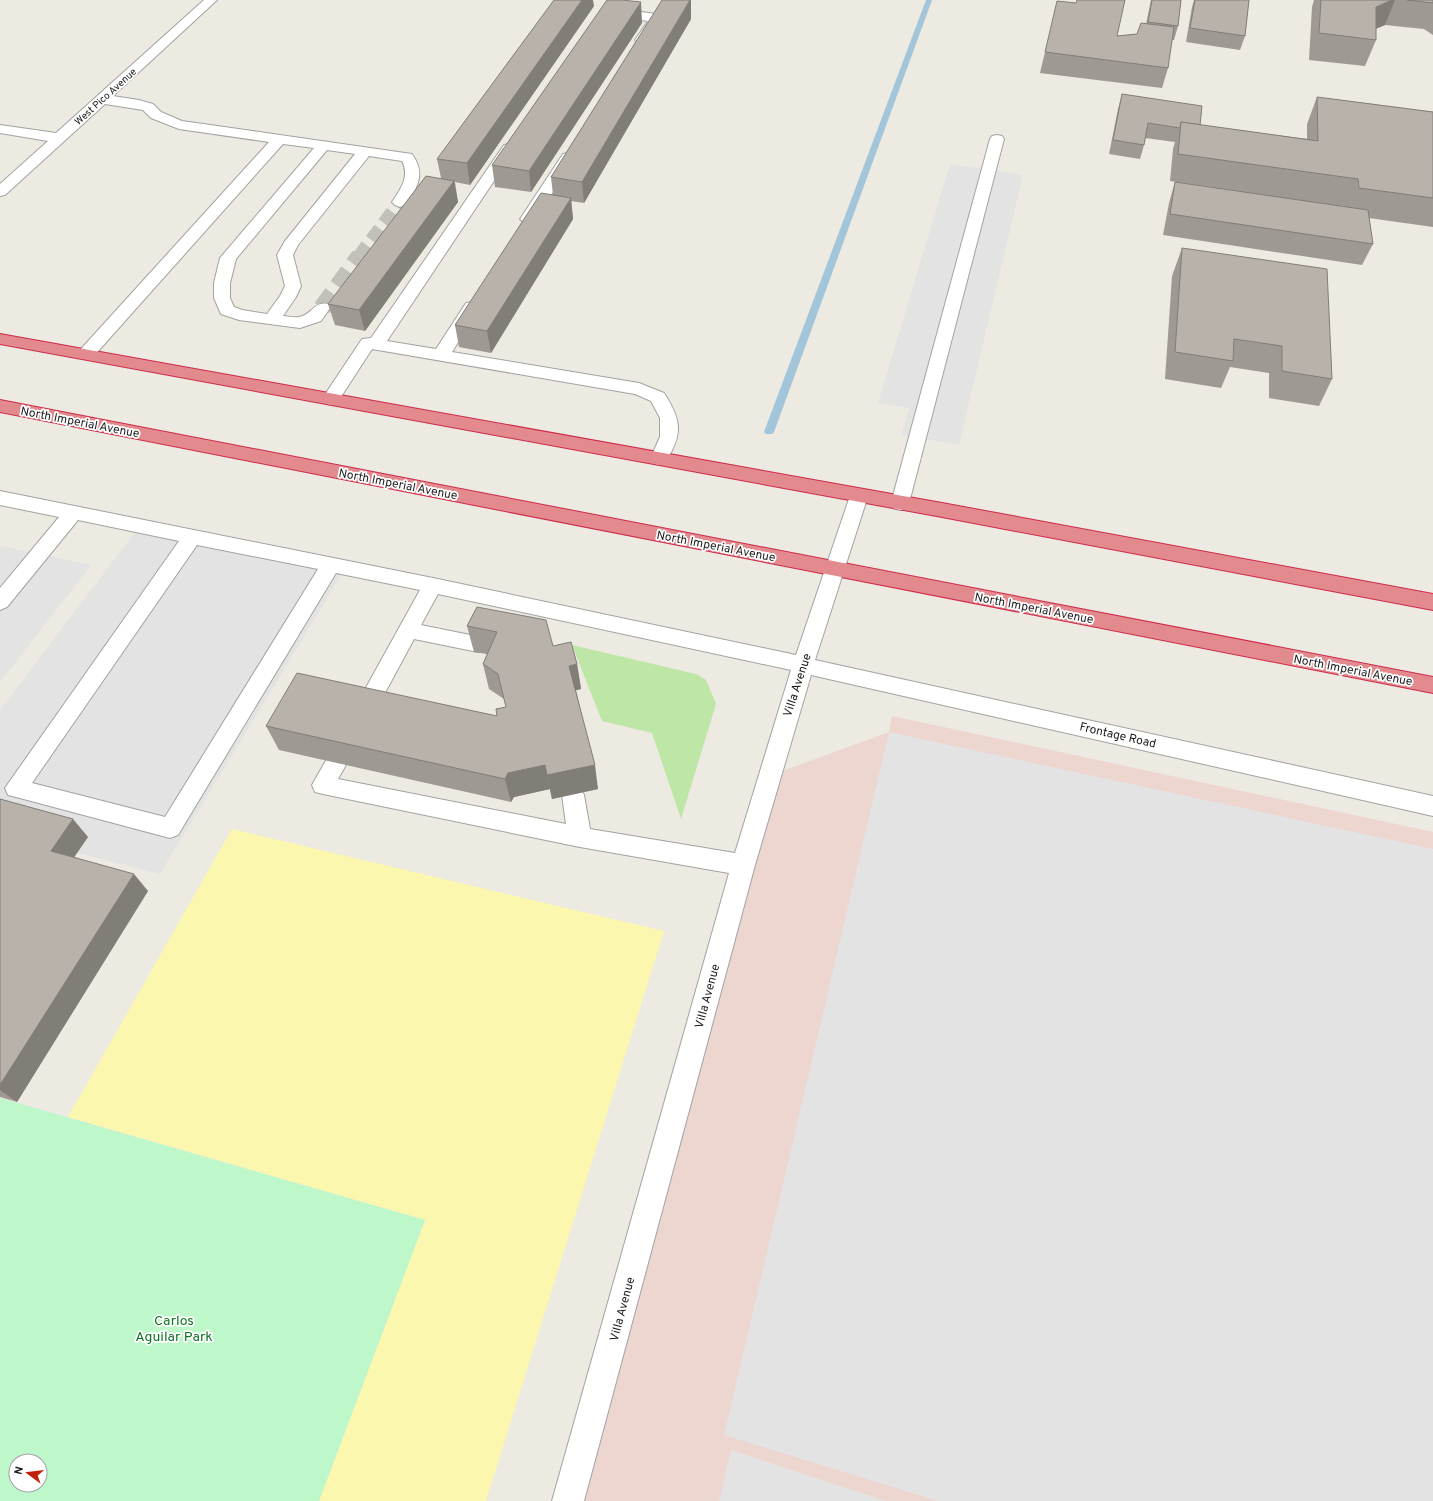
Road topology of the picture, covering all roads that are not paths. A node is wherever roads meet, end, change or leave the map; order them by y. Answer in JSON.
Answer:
{"nodes":[{"id":1,"x":211,"y":0,"type":"edge"},
{"id":2,"x":598,"y":18,"type":"edge"},
{"id":3,"x":634,"y":52,"type":"edge"},
{"id":4,"x":102,"y":99,"type":"junction"},
{"id":5,"x":0,"y":129,"type":"edge"},
{"id":6,"x":518,"y":135,"type":"edge"},
{"id":7,"x":59,"y":138,"type":"junction"},
{"id":8,"x":280,"y":139,"type":"junction"},
{"id":9,"x":997,"y":139,"type":"dead end"},
{"id":10,"x":324,"y":145,"type":"junction"},
{"id":11,"x":574,"y":146,"type":"edge"},
{"id":12,"x":365,"y":151,"type":"junction"},
{"id":13,"x":0,"y":192,"type":"edge"},
{"id":14,"x":400,"y":202,"type":"tunnel mouth"},
{"id":15,"x":518,"y":234,"type":"edge"},
{"id":16,"x":480,"y":295,"type":"edge"},
{"id":17,"x":322,"y":308,"type":"tunnel mouth"},
{"id":18,"x":271,"y":320,"type":"junction"},
{"id":19,"x":0,"y":338,"type":"edge"},
{"id":20,"x":376,"y":344,"type":"junction"},
{"id":21,"x":86,"y":354,"type":"junction"},
{"id":22,"x":441,"y":355,"type":"junction"},
{"id":23,"x":331,"y":399,"type":"junction"},
{"id":24,"x":0,"y":406,"type":"edge"},
{"id":25,"x":659,"y":459,"type":"junction"},
{"id":26,"x":859,"y":496,"type":"junction"},
{"id":27,"x":0,"y":498,"type":"edge"},
{"id":28,"x":900,"y":503,"type":"junction"},
{"id":29,"x":73,"y":513,"type":"junction"},
{"id":30,"x":192,"y":537,"type":"junction"},
{"id":31,"x":331,"y":565,"type":"junction"},
{"id":32,"x":836,"y":570,"type":"junction"},
{"id":33,"x":433,"y":585,"type":"junction"},
{"id":34,"x":0,"y":602,"type":"edge"},
{"id":35,"x":1433,"y":602,"type":"edge"},
{"id":36,"x":408,"y":630,"type":"junction"},
{"id":37,"x":478,"y":644,"type":"edge"},
{"id":38,"x":803,"y":665,"type":"junction"},
{"id":39,"x":1433,"y":685,"type":"edge"},
{"id":40,"x":364,"y":711,"type":"edge"},
{"id":41,"x":336,"y":763,"type":"edge"},
{"id":42,"x":573,"y":795,"type":"edge"},
{"id":43,"x":1433,"y":806,"type":"edge"},
{"id":44,"x":580,"y":837,"type":"junction"},
{"id":45,"x":743,"y":865,"type":"junction"},
{"id":46,"x":568,"y":1501,"type":"edge"}],
"edges":[{"from":1,"to":4,"type":"street","name":"West Pico Avenue"},
{"from":2,"to":3,"type":"street"},
{"from":4,"to":7,"type":"street","name":"West Pico Avenue"},
{"from":4,"to":8,"type":"street"},
{"from":5,"to":7,"type":"street"},
{"from":6,"to":20,"type":"street"},
{"from":7,"to":13,"type":"street","name":"West Pico Avenue"},
{"from":8,"to":10,"type":"street"},
{"from":8,"to":21,"type":"street"},
{"from":9,"to":28,"type":"street"},
{"from":10,"to":12,"type":"street"},
{"from":10,"to":18,"type":"street"},
{"from":11,"to":15,"type":"street"},
{"from":12,"to":14,"type":"street"},
{"from":12,"to":18,"type":"street"},
{"from":16,"to":22,"type":"street"},
{"from":17,"to":18,"type":"street"},
{"from":19,"to":21,"type":"highway"},
{"from":20,"to":22,"type":"street"},
{"from":20,"to":23,"type":"street"},
{"from":21,"to":23,"type":"highway"},
{"from":22,"to":25,"type":"street"},
{"from":23,"to":25,"type":"highway"},
{"from":24,"to":32,"type":"highway","name":"North Imperial Avenue"},
{"from":25,"to":26,"type":"highway"},
{"from":26,"to":28,"type":"highway"},
{"from":26,"to":32,"type":"street","name":"Villa Avenue"},
{"from":27,"to":29,"type":"street","name":"Frontage Road"},
{"from":28,"to":35,"type":"highway"},
{"from":29,"to":30,"type":"street","name":"Frontage Road"},
{"from":29,"to":34,"type":"street"},
{"from":30,"to":31,"type":"street","name":"Frontage Road"},
{"from":30,"to":31,"type":"street"},
{"from":31,"to":33,"type":"street","name":"Frontage Road"},
{"from":32,"to":38,"type":"street","name":"Villa Avenue"},
{"from":32,"to":39,"type":"highway","name":"North Imperial Avenue"},
{"from":33,"to":36,"type":"street"},
{"from":33,"to":38,"type":"street","name":"Frontage Road"},
{"from":36,"to":37,"type":"street"},
{"from":36,"to":40,"type":"street"},
{"from":38,"to":43,"type":"street","name":"Frontage Road"},
{"from":38,"to":45,"type":"street","name":"Villa Avenue"},
{"from":41,"to":44,"type":"street"},
{"from":42,"to":44,"type":"street"},
{"from":44,"to":45,"type":"street"},
{"from":45,"to":46,"type":"street","name":"Villa Avenue"}]}
